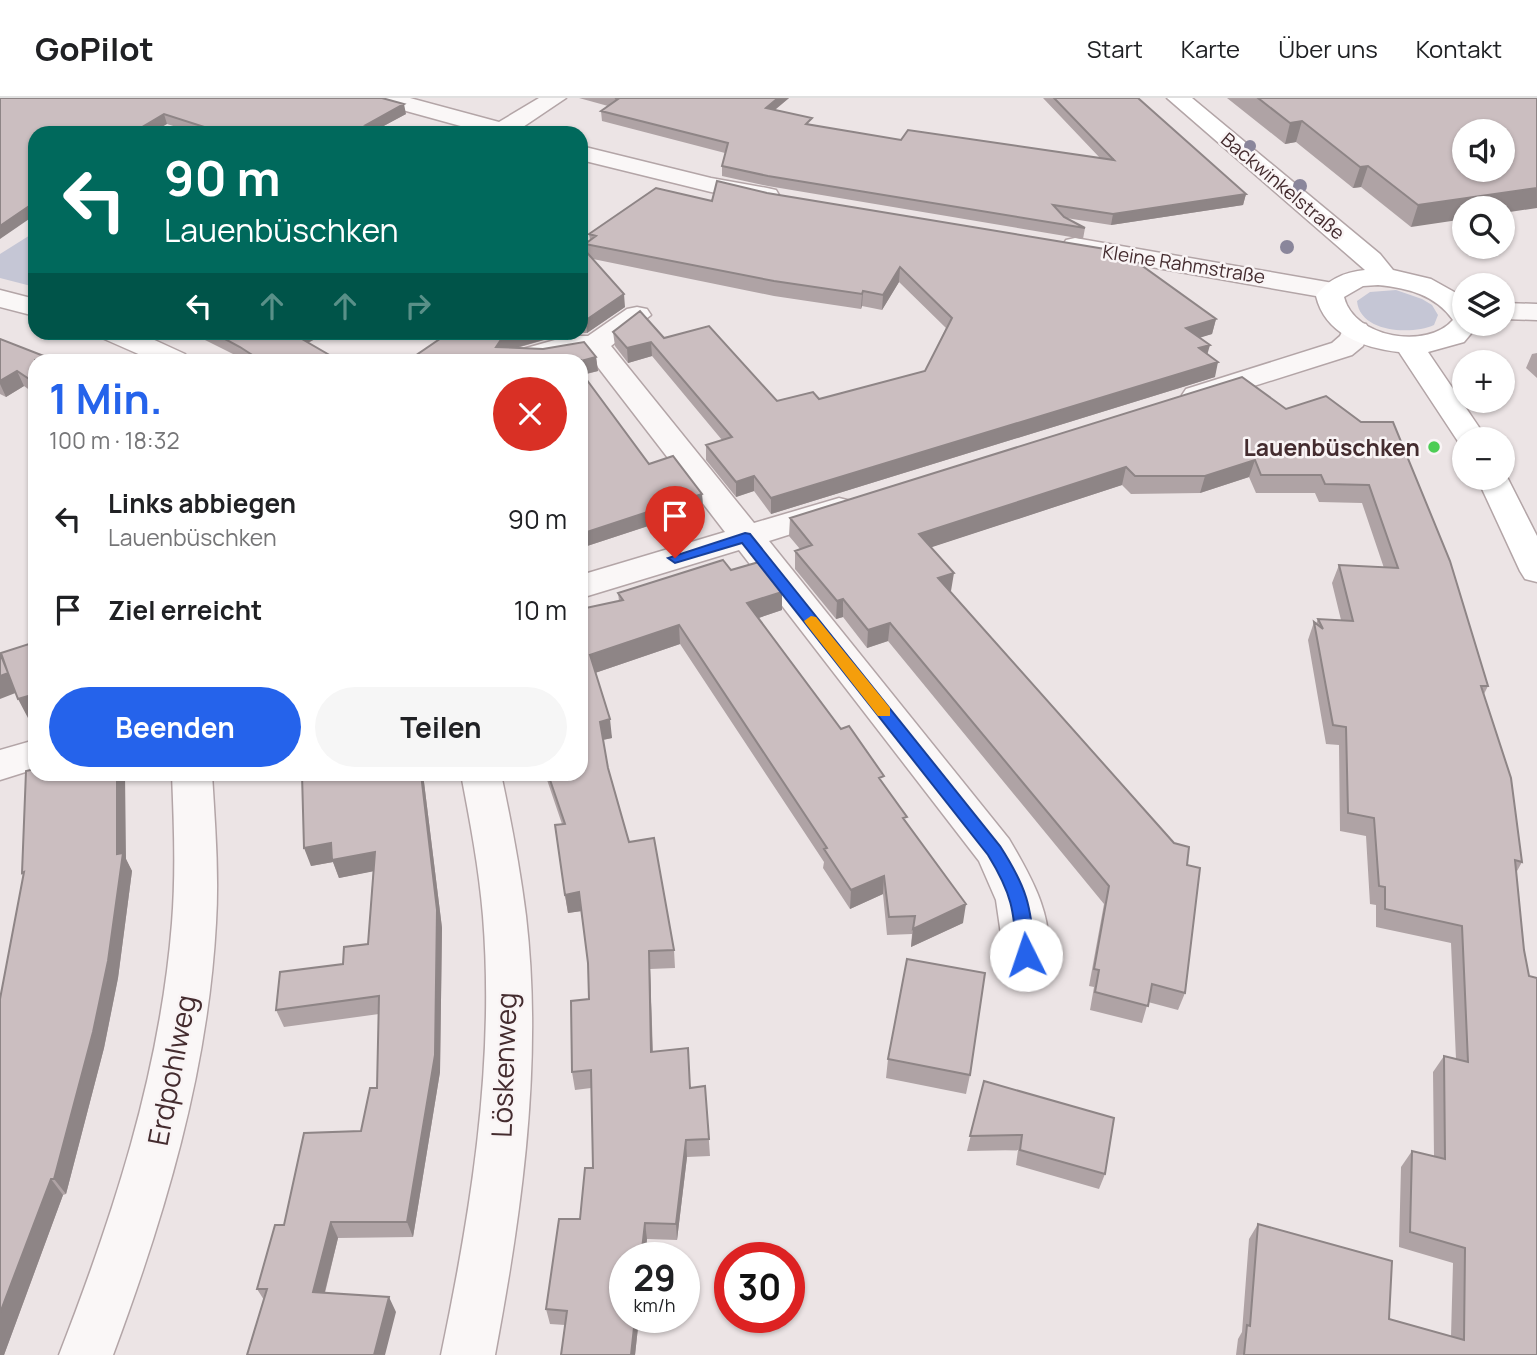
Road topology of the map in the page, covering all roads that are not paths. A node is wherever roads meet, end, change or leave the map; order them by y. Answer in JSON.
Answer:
{"nodes":[{"id":1,"x":385,"y":98,"type":"edge"},
{"id":2,"x":555,"y":98,"type":"edge"},
{"id":3,"x":1178,"y":98,"type":"edge"},
{"id":4,"x":485,"y":126,"type":"edge"},
{"id":5,"x":515,"y":126,"type":"edge"},
{"id":6,"x":588,"y":155,"type":"edge"},
{"id":7,"x":789,"y":199,"type":"edge"},
{"id":8,"x":1056,"y":243,"type":"edge"},
{"id":9,"x":1385,"y":277,"type":"junction"},
{"id":10,"x":1333,"y":291,"type":"junction"},
{"id":11,"x":0,"y":298,"type":"edge"},
{"id":12,"x":1452,"y":300,"type":"edge"},
{"id":13,"x":28,"y":306,"type":"edge"},
{"id":14,"x":1515,"y":311,"type":"edge"},
{"id":15,"x":1537,"y":312,"type":"edge"},
{"id":16,"x":636,"y":314,"type":"edge"},
{"id":17,"x":1356,"y":330,"type":"junction"},
{"id":18,"x":1455,"y":336,"type":"edge"},
{"id":19,"x":130,"y":340,"type":"edge"},
{"id":20,"x":595,"y":344,"type":"junction"},
{"id":21,"x":1408,"y":344,"type":"junction"},
{"id":22,"x":162,"y":354,"type":"edge"},
{"id":23,"x":537,"y":354,"type":"edge"},
{"id":24,"x":1170,"y":403,"type":"edge"},
{"id":25,"x":1464,"y":427,"type":"edge"},
{"id":26,"x":1499,"y":490,"type":"edge"},
{"id":27,"x":864,"y":499,"type":"edge"},
{"id":28,"x":745,"y":537,"type":"junction"},
{"id":29,"x":1537,"y":571,"type":"edge"},
{"id":30,"x":588,"y":585,"type":"edge"},
{"id":31,"x":28,"y":756,"type":"edge"},
{"id":32,"x":0,"y":765,"type":"edge"},
{"id":33,"x":193,"y":781,"type":"edge"},
{"id":34,"x":483,"y":781,"type":"edge"},
{"id":35,"x":1026,"y":955,"type":"dead end"},
{"id":36,"x":86,"y":1355,"type":"edge"},
{"id":37,"x":468,"y":1355,"type":"edge"}],
"edges":[{"from":1,"to":4,"type":"street"},
{"from":2,"to":5,"type":"street"},
{"from":3,"to":9,"type":"main road","name":"Backwinkelstraße"},
{"from":6,"to":7,"type":"street"},
{"from":8,"to":10,"type":"street","name":"Kleine Rahmstraße"},
{"from":9,"to":10,"type":"main road"},
{"from":9,"to":12,"type":"main road"},
{"from":10,"to":17,"type":"main road"},
{"from":11,"to":13,"type":"street"},
{"from":14,"to":15,"type":"street"},
{"from":16,"to":20,"type":"street"},
{"from":17,"to":21,"type":"main road"},
{"from":17,"to":24,"type":"street"},
{"from":18,"to":21,"type":"main road"},
{"from":19,"to":22,"type":"street"},
{"from":20,"to":23,"type":"street"},
{"from":20,"to":28,"type":"street"},
{"from":21,"to":25,"type":"main road"},
{"from":26,"to":29,"type":"main road"},
{"from":27,"to":28,"type":"street"},
{"from":28,"to":30,"type":"street"},
{"from":28,"to":35,"type":"street"},
{"from":31,"to":32,"type":"street"},
{"from":33,"to":36,"type":"street","name":"Erdpohlweg"},
{"from":34,"to":37,"type":"street","name":"Löskenweg"}]}
